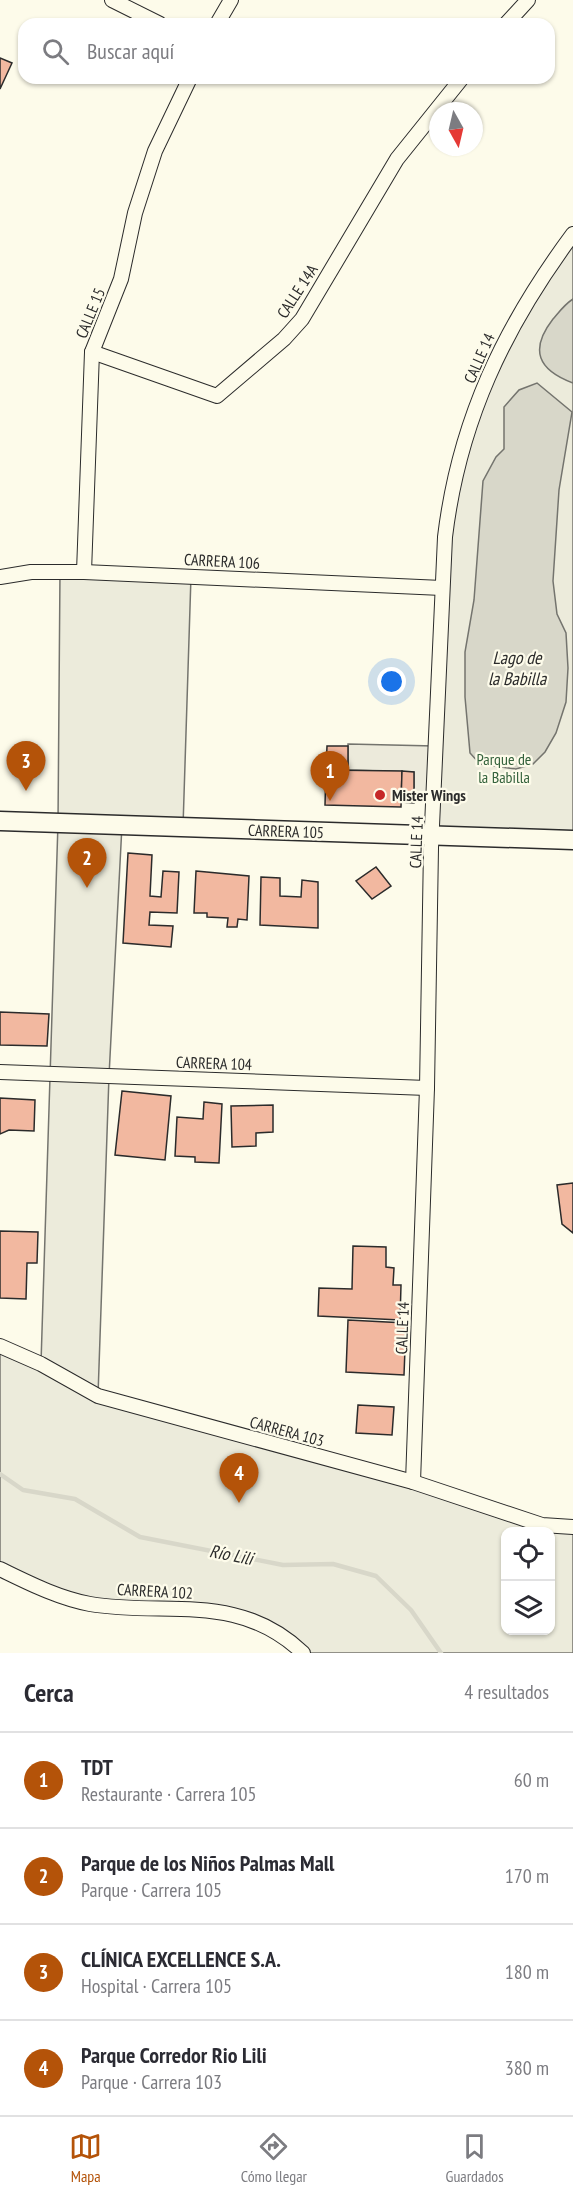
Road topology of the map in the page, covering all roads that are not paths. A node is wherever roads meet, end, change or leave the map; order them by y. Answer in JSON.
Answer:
{"nodes":[{"id":1,"x":112,"y":0,"type":"edge"},
{"id":2,"x":231,"y":0,"type":"edge"},
{"id":3,"x":528,"y":0,"type":"edge"},
{"id":4,"x":148,"y":18,"type":"edge"},
{"id":5,"x":220,"y":18,"type":"edge"},
{"id":6,"x":512,"y":18,"type":"edge"},
{"id":7,"x":187,"y":84,"type":"edge"},
{"id":8,"x":457,"y":84,"type":"edge"},
{"id":9,"x":573,"y":234,"type":"edge"},
{"id":10,"x":92,"y":352,"type":"junction"},
{"id":11,"x":84,"y":572,"type":"junction"},
{"id":12,"x":0,"y":577,"type":"edge"},
{"id":13,"x":442,"y":588,"type":"junction"},
{"id":14,"x":0,"y":821,"type":"edge"},
{"id":15,"x":432,"y":836,"type":"junction"},
{"id":16,"x":573,"y":840,"type":"edge"},
{"id":17,"x":0,"y":1072,"type":"edge"},
{"id":18,"x":428,"y":1088,"type":"junction"},
{"id":19,"x":0,"y":1346,"type":"edge"},
{"id":20,"x":413,"y":1482,"type":"junction"},
{"id":21,"x":573,"y":1527,"type":"edge"},
{"id":22,"x":0,"y":1569,"type":"edge"},
{"id":23,"x":303,"y":1653,"type":"edge"}],
"edges":[{"from":1,"to":4,"type":"street"},
{"from":2,"to":5,"type":"street"},
{"from":3,"to":6,"type":"street"},
{"from":7,"to":10,"type":"street","name":"CALLE 15"},
{"from":8,"to":10,"type":"street","name":"CALLE 14A"},
{"from":9,"to":13,"type":"street","name":"CALLE 14"},
{"from":10,"to":11,"type":"street","name":"CALLE 15"},
{"from":11,"to":12,"type":"street","name":"CARRERA 106"},
{"from":11,"to":13,"type":"street","name":"CARRERA 106"},
{"from":13,"to":15,"type":"street","name":"CALLE 14"},
{"from":14,"to":15,"type":"main road","name":"CARRERA 105"},
{"from":15,"to":16,"type":"main road","name":"CARRERA 105"},
{"from":15,"to":18,"type":"street","name":"CALLE 14"},
{"from":17,"to":18,"type":"street","name":"CARRERA 104"},
{"from":18,"to":20,"type":"street","name":"CALLE 14"},
{"from":19,"to":20,"type":"street","name":"CARRERA 103"},
{"from":20,"to":21,"type":"street","name":"CARRERA 103"},
{"from":22,"to":23,"type":"street","name":"CARRERA 102"}]}
